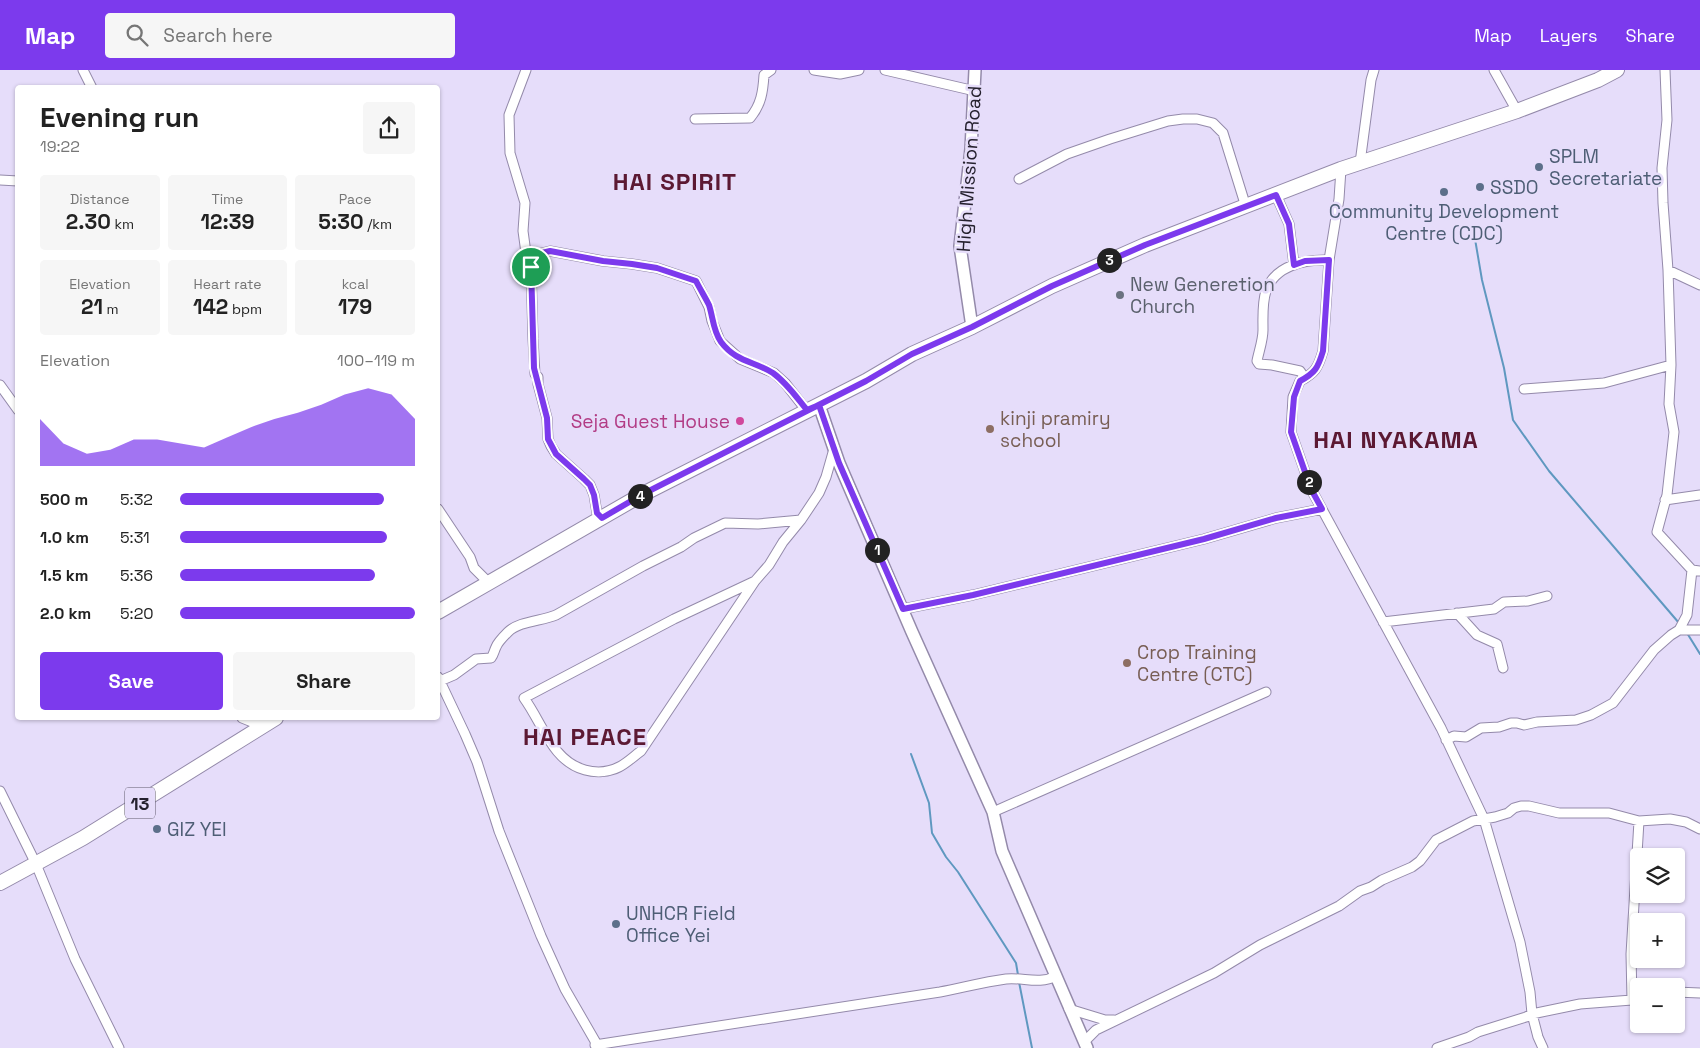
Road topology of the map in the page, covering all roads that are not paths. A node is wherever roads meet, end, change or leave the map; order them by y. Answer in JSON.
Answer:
{"nodes":[{"id":1,"x":83,"y":70,"type":"edge"},
{"id":2,"x":526,"y":70,"type":"edge"},
{"id":3,"x":771,"y":70,"type":"edge"},
{"id":4,"x":814,"y":70,"type":"edge"},
{"id":5,"x":859,"y":70,"type":"edge"},
{"id":6,"x":885,"y":70,"type":"edge"},
{"id":7,"x":975,"y":70,"type":"edge"},
{"id":8,"x":1374,"y":70,"type":"edge"},
{"id":9,"x":1494,"y":70,"type":"edge"},
{"id":10,"x":1617,"y":70,"type":"edge"},
{"id":11,"x":1665,"y":70,"type":"edge"},
{"id":12,"x":1597,"y":75,"type":"edge"},
{"id":13,"x":90,"y":85,"type":"edge"},
{"id":14,"x":975,"y":91,"type":"junction"},
{"id":15,"x":1517,"y":111,"type":"junction"},
{"id":16,"x":695,"y":119,"type":"dead end"},
{"id":17,"x":1360,"y":162,"type":"junction"},
{"id":18,"x":1341,"y":169,"type":"junction"},
{"id":19,"x":1019,"y":179,"type":"dead end"},
{"id":20,"x":0,"y":180,"type":"edge"},
{"id":21,"x":15,"y":181,"type":"edge"},
{"id":22,"x":1276,"y":195,"type":"junction"},
{"id":23,"x":1246,"y":207,"type":"junction"},
{"id":24,"x":1329,"y":260,"type":"junction"},
{"id":25,"x":1294,"y":265,"type":"junction"},
{"id":26,"x":531,"y":267,"type":"junction"},
{"id":27,"x":1668,"y":270,"type":"junction"},
{"id":28,"x":1700,"y":285,"type":"edge"},
{"id":29,"x":972,"y":327,"type":"junction"},
{"id":30,"x":1671,"y":365,"type":"junction"},
{"id":31,"x":1306,"y":378,"type":"junction"},
{"id":32,"x":0,"y":385,"type":"edge"},
{"id":33,"x":1524,"y":389,"type":"dead end"},
{"id":34,"x":15,"y":406,"type":"edge"},
{"id":35,"x":813,"y":408,"type":"junction"},
{"id":36,"x":834,"y":449,"type":"junction"},
{"id":37,"x":1700,"y":495,"type":"edge"},
{"id":38,"x":1665,"y":500,"type":"junction"},
{"id":39,"x":1322,"y":509,"type":"junction"},
{"id":40,"x":440,"y":513,"type":"edge"},
{"id":41,"x":602,"y":518,"type":"junction"},
{"id":42,"x":801,"y":520,"type":"junction"},
{"id":43,"x":1696,"y":571,"type":"edge"},
{"id":44,"x":755,"y":581,"type":"junction"},
{"id":45,"x":489,"y":583,"type":"junction"},
{"id":46,"x":1547,"y":596,"type":"dead end"},
{"id":47,"x":903,"y":609,"type":"junction"},
{"id":48,"x":440,"y":611,"type":"edge"},
{"id":49,"x":1457,"y":613,"type":"junction"},
{"id":50,"x":1383,"y":622,"type":"junction"},
{"id":51,"x":1679,"y":630,"type":"junction"},
{"id":52,"x":1700,"y":630,"type":"edge"},
{"id":53,"x":1503,"y":668,"type":"dead end"},
{"id":54,"x":440,"y":678,"type":"edge"},
{"id":55,"x":440,"y":683,"type":"edge"},
{"id":56,"x":1266,"y":692,"type":"dead end"},
{"id":57,"x":247,"y":720,"type":"edge"},
{"id":58,"x":272,"y":720,"type":"edge"},
{"id":59,"x":262,"y":726,"type":"junction"},
{"id":60,"x":1446,"y":740,"type":"junction"},
{"id":61,"x":0,"y":791,"type":"edge"},
{"id":62,"x":993,"y":812,"type":"junction"},
{"id":63,"x":1484,"y":819,"type":"junction"},
{"id":64,"x":1639,"y":821,"type":"junction"},
{"id":65,"x":1700,"y":830,"type":"edge"},
{"id":66,"x":36,"y":864,"type":"junction"},
{"id":67,"x":0,"y":883,"type":"edge"},
{"id":68,"x":1056,"y":976,"type":"junction"},
{"id":69,"x":1633,"y":978,"type":"edge"},
{"id":70,"x":1685,"y":992,"type":"edge"},
{"id":71,"x":1700,"y":993,"type":"edge"},
{"id":72,"x":1630,"y":999,"type":"edge"},
{"id":73,"x":1069,"y":1009,"type":"junction"},
{"id":74,"x":1532,"y":1014,"type":"junction"},
{"id":75,"x":1118,"y":1020,"type":"junction"},
{"id":76,"x":1085,"y":1045,"type":"edge"},
{"id":77,"x":596,"y":1046,"type":"edge"},
{"id":78,"x":119,"y":1048,"type":"edge"},
{"id":79,"x":1438,"y":1048,"type":"edge"},
{"id":80,"x":1543,"y":1048,"type":"edge"}],
"edges":[{"from":1,"to":13,"type":"street"},
{"from":2,"to":26,"type":"street"},
{"from":3,"to":16,"type":"street"},
{"from":4,"to":5,"type":"street"},
{"from":6,"to":14,"type":"street"},
{"from":7,"to":14,"type":"street","name":"High Mission Road"},
{"from":8,"to":17,"type":"street"},
{"from":9,"to":15,"type":"street"},
{"from":10,"to":12,"type":"main road"},
{"from":11,"to":27,"type":"street"},
{"from":12,"to":15,"type":"main road"},
{"from":14,"to":29,"type":"street","name":"High Mission Road"},
{"from":15,"to":17,"type":"main road"},
{"from":17,"to":18,"type":"main road"},
{"from":18,"to":22,"type":"main road"},
{"from":18,"to":24,"type":"street"},
{"from":19,"to":23,"type":"street"},
{"from":20,"to":21,"type":"street"},
{"from":22,"to":23,"type":"main road"},
{"from":22,"to":25,"type":"street"},
{"from":23,"to":29,"type":"main road"},
{"from":24,"to":25,"type":"street"},
{"from":24,"to":31,"type":"street"},
{"from":25,"to":31,"type":"street"},
{"from":26,"to":35,"type":"street"},
{"from":26,"to":41,"type":"street"},
{"from":27,"to":28,"type":"street"},
{"from":27,"to":30,"type":"street"},
{"from":29,"to":35,"type":"main road"},
{"from":30,"to":33,"type":"street"},
{"from":30,"to":38,"type":"street"},
{"from":31,"to":39,"type":"street"},
{"from":32,"to":34,"type":"street"},
{"from":35,"to":36,"type":"street"},
{"from":35,"to":41,"type":"main road"},
{"from":36,"to":42,"type":"street"},
{"from":36,"to":47,"type":"street"},
{"from":37,"to":38,"type":"street"},
{"from":38,"to":43,"type":"street"},
{"from":39,"to":47,"type":"street"},
{"from":39,"to":50,"type":"street"},
{"from":40,"to":45,"type":"street"},
{"from":41,"to":45,"type":"main road"},
{"from":42,"to":44,"type":"street"},
{"from":42,"to":54,"type":"street"},
{"from":43,"to":51,"type":"street"},
{"from":44,"to":44,"type":"street"},
{"from":45,"to":48,"type":"main road"},
{"from":46,"to":49,"type":"street"},
{"from":47,"to":62,"type":"street"},
{"from":49,"to":50,"type":"street"},
{"from":49,"to":53,"type":"street"},
{"from":50,"to":60,"type":"street"},
{"from":51,"to":52,"type":"street"},
{"from":51,"to":60,"type":"street"},
{"from":55,"to":77,"type":"street"},
{"from":56,"to":62,"type":"street"},
{"from":57,"to":59,"type":"street"},
{"from":58,"to":59,"type":"main road","number":"13"},
{"from":59,"to":66,"type":"main road","number":"13"},
{"from":60,"to":63,"type":"street"},
{"from":61,"to":66,"type":"street"},
{"from":62,"to":68,"type":"street"},
{"from":63,"to":64,"type":"street"},
{"from":63,"to":74,"type":"street"},
{"from":63,"to":75,"type":"street"},
{"from":64,"to":65,"type":"street"},
{"from":64,"to":69,"type":"street"},
{"from":66,"to":67,"type":"main road","number":"13"},
{"from":66,"to":78,"type":"street"},
{"from":68,"to":73,"type":"street"},
{"from":68,"to":77,"type":"street"},
{"from":70,"to":71,"type":"street"},
{"from":72,"to":74,"type":"street"},
{"from":73,"to":75,"type":"street"},
{"from":73,"to":76,"type":"street"},
{"from":74,"to":79,"type":"street"},
{"from":74,"to":80,"type":"street"},
{"from":75,"to":76,"type":"street"}]}
